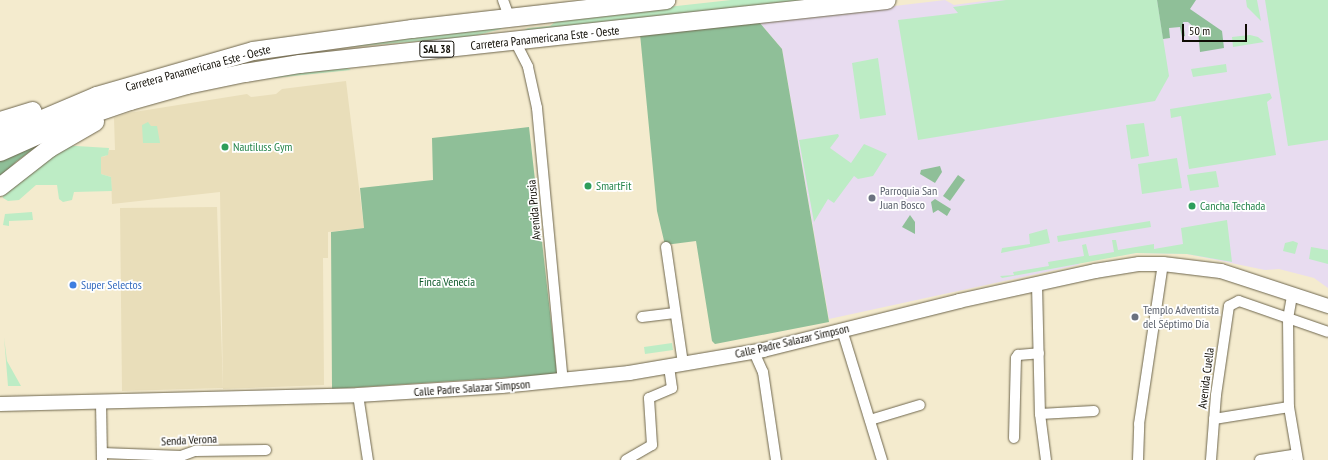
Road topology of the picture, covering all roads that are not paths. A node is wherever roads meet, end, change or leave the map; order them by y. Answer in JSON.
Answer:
{"nodes":[{"id":1,"x":503,"y":0,"type":"edge"},
{"id":2,"x":666,"y":0,"type":"edge"},
{"id":3,"x":887,"y":0,"type":"edge"},
{"id":4,"x":552,"y":13,"type":"junction"},
{"id":5,"x":510,"y":18,"type":"junction"},
{"id":6,"x":515,"y":41,"type":"junction"},
{"id":7,"x":253,"y":51,"type":"junction"},
{"id":8,"x":426,"y":51,"type":"junction"},
{"id":9,"x":167,"y":90,"type":"junction"},
{"id":10,"x":0,"y":121,"type":"edge"},
{"id":11,"x":0,"y":137,"type":"edge"},
{"id":12,"x":0,"y":152,"type":"edge"},
{"id":13,"x":0,"y":187,"type":"edge"},
{"id":14,"x":666,"y":247,"type":"dead end"},
{"id":15,"x":1163,"y":264,"type":"junction"},
{"id":16,"x":1037,"y":284,"type":"junction"},
{"id":17,"x":1292,"y":296,"type":"junction"},
{"id":18,"x":1328,"y":306,"type":"edge"},
{"id":19,"x":675,"y":313,"type":"junction"},
{"id":20,"x":642,"y":317,"type":"dead end"},
{"id":21,"x":1288,"y":318,"type":"junction"},
{"id":22,"x":842,"y":330,"type":"junction"},
{"id":23,"x":1328,"y":332,"type":"edge"},
{"id":24,"x":754,"y":352,"type":"junction"},
{"id":25,"x":1040,"y":353,"type":"junction"},
{"id":26,"x":683,"y":364,"type":"junction"},
{"id":27,"x":668,"y":367,"type":"junction"},
{"id":28,"x":563,"y":381,"type":"junction"},
{"id":29,"x":210,"y":391,"type":"junction"},
{"id":30,"x":358,"y":395,"type":"junction"},
{"id":31,"x":246,"y":398,"type":"junction"},
{"id":32,"x":107,"y":402,"type":"junction"},
{"id":33,"x":158,"y":402,"type":"junction"},
{"id":34,"x":0,"y":404,"type":"edge"},
{"id":35,"x":920,"y":405,"type":"dead end"},
{"id":36,"x":1289,"y":407,"type":"junction"},
{"id":37,"x":1094,"y":411,"type":"dead end"},
{"id":38,"x":1040,"y":414,"type":"junction"},
{"id":39,"x":1214,"y":419,"type":"junction"},
{"id":40,"x":870,"y":420,"type":"junction"},
{"id":41,"x":1014,"y":438,"type":"dead end"},
{"id":42,"x":266,"y":450,"type":"dead end"},
{"id":43,"x":106,"y":456,"type":"edge"},
{"id":44,"x":1297,"y":457,"type":"edge"},
{"id":45,"x":368,"y":460,"type":"edge"},
{"id":46,"x":626,"y":460,"type":"edge"},
{"id":47,"x":776,"y":460,"type":"edge"},
{"id":48,"x":882,"y":460,"type":"edge"},
{"id":49,"x":1046,"y":460,"type":"edge"},
{"id":50,"x":1138,"y":460,"type":"edge"},
{"id":51,"x":1211,"y":460,"type":"edge"},
{"id":52,"x":1261,"y":460,"type":"edge"}],
"edges":[{"from":1,"to":5,"type":"street"},
{"from":2,"to":4,"type":"highway","name":"Carretera Panamericana Este - Oeste","number":"SAL 38"},
{"from":3,"to":6,"type":"highway","name":"Carretera Panamericana Este - Oeste","number":"SAL 38"},
{"from":4,"to":5,"type":"highway","name":"Carretera Panamericana Este - Oeste","number":"SAL 38"},
{"from":4,"to":6,"type":"highway"},
{"from":5,"to":7,"type":"highway","name":"Carretera Panamericana Este - Oeste","number":"SAL 38"},
{"from":5,"to":8,"type":"highway"},
{"from":6,"to":8,"type":"highway","name":"Carretera Panamericana Este - Oeste","number":"SAL 38"},
{"from":6,"to":28,"type":"street","name":"Avenida Prusia"},
{"from":7,"to":10,"type":"highway"},
{"from":7,"to":11,"type":"highway","name":"Carretera Panamericana Este - Oeste","number":"SAL 38"},
{"from":8,"to":9,"type":"highway","name":"Carretera Panamericana Este - Oeste","number":"SAL 38"},
{"from":9,"to":12,"type":"highway","name":"Carretera Panamericana Este - Oeste","number":"SAL 38"},
{"from":9,"to":13,"type":"highway"},
{"from":14,"to":19,"type":"street"},
{"from":15,"to":16,"type":"main road","name":"Calle Padre Salazar Simpson"},
{"from":15,"to":17,"type":"main road","name":"Calle Padre Salazar Simpson"},
{"from":15,"to":50,"type":"street"},
{"from":16,"to":22,"type":"main road","name":"Calle Padre Salazar Simpson"},
{"from":16,"to":25,"type":"street"},
{"from":17,"to":18,"type":"main road","name":"Calle Padre Salazar Simpson"},
{"from":17,"to":21,"type":"street"},
{"from":19,"to":20,"type":"street"},
{"from":19,"to":26,"type":"street"},
{"from":21,"to":23,"type":"street"},
{"from":21,"to":36,"type":"street"},
{"from":21,"to":39,"type":"street","name":"Avenida Cuella"},
{"from":22,"to":24,"type":"main road","name":"Calle Padre Salazar Simpson"},
{"from":22,"to":40,"type":"street"},
{"from":24,"to":26,"type":"main road","name":"Calle Padre Salazar Simpson"},
{"from":24,"to":47,"type":"street"},
{"from":25,"to":38,"type":"street"},
{"from":25,"to":41,"type":"street"},
{"from":26,"to":27,"type":"main road","name":"Calle Padre Salazar Simpson"},
{"from":27,"to":28,"type":"main road","name":"Calle Padre Salazar Simpson"},
{"from":27,"to":46,"type":"street"},
{"from":28,"to":30,"type":"main road","name":"Calle Padre Salazar Simpson"},
{"from":29,"to":31,"type":"main road","name":"Calle Padre Salazar Simpson"},
{"from":29,"to":32,"type":"main road","name":"Calle Padre Salazar Simpson"},
{"from":29,"to":33,"type":"main road"},
{"from":30,"to":31,"type":"main road","name":"Calle Padre Salazar Simpson"},
{"from":30,"to":45,"type":"street"},
{"from":31,"to":33,"type":"main road","name":"Calle Padre Salazar Simpson"},
{"from":32,"to":33,"type":"main road","name":"Calle Padre Salazar Simpson"},
{"from":32,"to":34,"type":"main road","name":"Calle Padre Salazar Simpson"},
{"from":32,"to":43,"type":"street"},
{"from":35,"to":40,"type":"street"},
{"from":36,"to":39,"type":"street"},
{"from":36,"to":44,"type":"street"},
{"from":37,"to":38,"type":"street"},
{"from":38,"to":49,"type":"street"},
{"from":39,"to":51,"type":"street","name":"Avenida Cuella"},
{"from":40,"to":48,"type":"street"},
{"from":42,"to":43,"type":"street","name":"Senda Verona"},
{"from":44,"to":52,"type":"street"}]}
